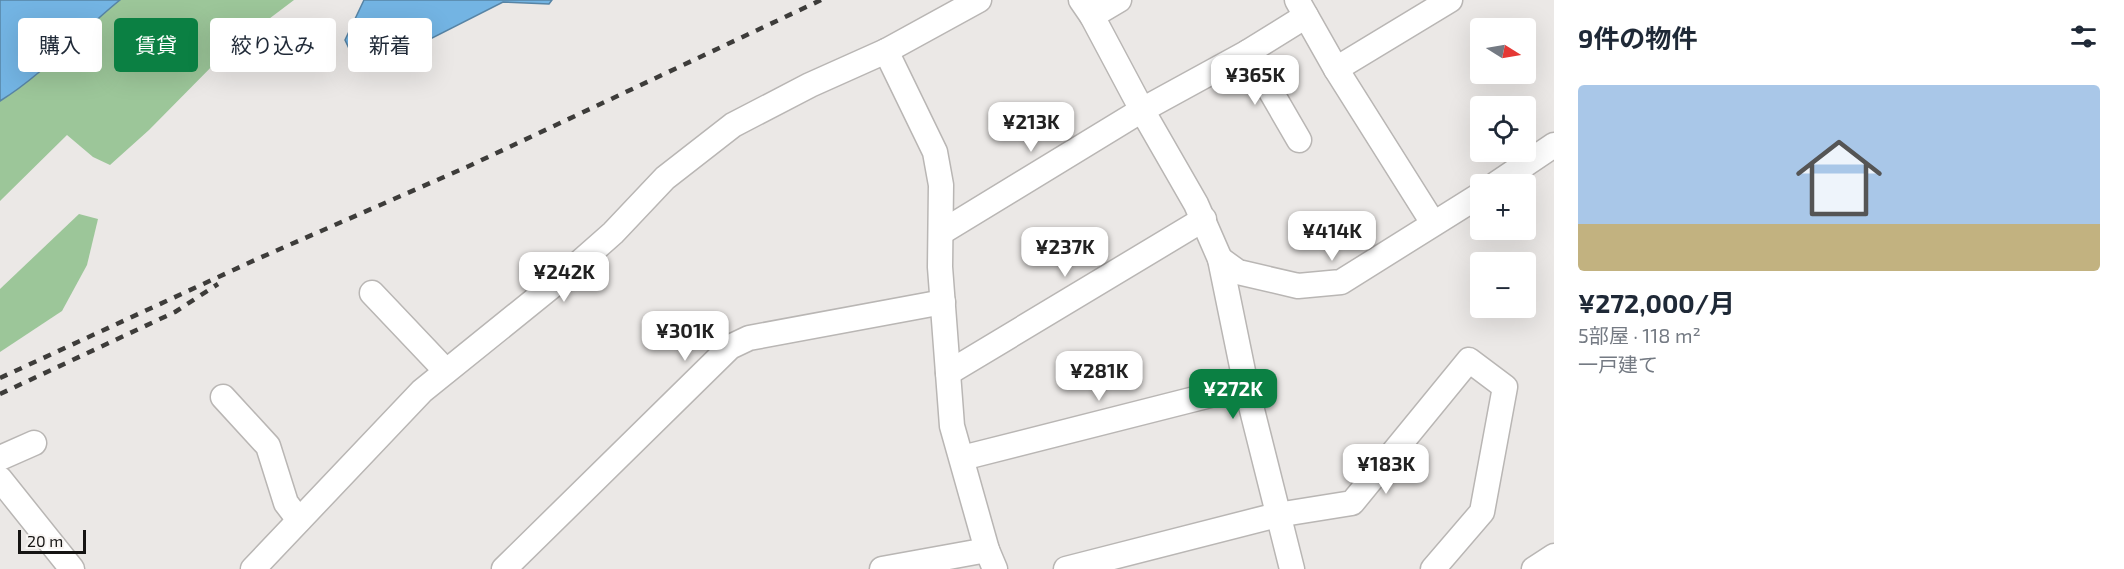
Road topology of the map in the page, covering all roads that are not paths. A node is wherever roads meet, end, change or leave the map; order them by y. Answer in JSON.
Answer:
{"nodes":[{"id":1,"x":979,"y":0,"type":"edge"},
{"id":2,"x":1119,"y":0,"type":"edge"},
{"id":3,"x":1450,"y":0,"type":"edge"},
{"id":4,"x":1086,"y":8,"type":"edge"},
{"id":5,"x":1302,"y":8,"type":"edge"},
{"id":6,"x":886,"y":51,"type":"junction"},
{"id":7,"x":1248,"y":52,"type":"junction"},
{"id":8,"x":1336,"y":69,"type":"junction"},
{"id":9,"x":1142,"y":110,"type":"junction"},
{"id":10,"x":1299,"y":140,"type":"dead end"},
{"id":11,"x":1554,"y":145,"type":"edge"},
{"id":12,"x":1511,"y":174,"type":"edge"},
{"id":13,"x":1470,"y":201,"type":"edge"},
{"id":14,"x":1204,"y":219,"type":"junction"},
{"id":15,"x":1433,"y":223,"type":"junction"},
{"id":16,"x":942,"y":232,"type":"junction"},
{"id":17,"x":1220,"y":259,"type":"junction"},
{"id":18,"x":372,"y":293,"type":"dead end"},
{"id":19,"x":943,"y":302,"type":"junction"},
{"id":20,"x":446,"y":371,"type":"junction"},
{"id":21,"x":948,"y":373,"type":"junction"},
{"id":22,"x":1246,"y":386,"type":"junction"},
{"id":23,"x":224,"y":397,"type":"dead end"},
{"id":24,"x":34,"y":443,"type":"dead end"},
{"id":25,"x":0,"y":458,"type":"edge"},
{"id":26,"x":962,"y":458,"type":"junction"},
{"id":27,"x":0,"y":478,"type":"edge"},
{"id":28,"x":1277,"y":515,"type":"junction"},
{"id":29,"x":299,"y":520,"type":"junction"},
{"id":30,"x":991,"y":560,"type":"edge"},
{"id":31,"x":72,"y":569,"type":"edge"},
{"id":32,"x":253,"y":569,"type":"edge"},
{"id":33,"x":504,"y":569,"type":"edge"},
{"id":34,"x":882,"y":569,"type":"edge"},
{"id":35,"x":1066,"y":569,"type":"edge"},
{"id":36,"x":1292,"y":569,"type":"edge"},
{"id":37,"x":1433,"y":569,"type":"edge"}],
"edges":[{"from":1,"to":6,"type":"street"},
{"from":2,"to":4,"type":"street"},
{"from":3,"to":8,"type":"street"},
{"from":4,"to":9,"type":"street"},
{"from":5,"to":7,"type":"street"},
{"from":5,"to":8,"type":"street"},
{"from":6,"to":16,"type":"street"},
{"from":6,"to":20,"type":"street"},
{"from":7,"to":9,"type":"street"},
{"from":7,"to":10,"type":"street"},
{"from":8,"to":15,"type":"street"},
{"from":9,"to":14,"type":"street"},
{"from":9,"to":16,"type":"street"},
{"from":11,"to":12,"type":"street"},
{"from":13,"to":15,"type":"street"},
{"from":14,"to":17,"type":"street"},
{"from":14,"to":21,"type":"street"},
{"from":15,"to":17,"type":"street"},
{"from":16,"to":19,"type":"street"},
{"from":17,"to":22,"type":"street"},
{"from":18,"to":20,"type":"street"},
{"from":19,"to":21,"type":"street"},
{"from":19,"to":33,"type":"street"},
{"from":20,"to":29,"type":"street"},
{"from":21,"to":26,"type":"street"},
{"from":22,"to":26,"type":"street"},
{"from":22,"to":28,"type":"street"},
{"from":23,"to":29,"type":"street"},
{"from":24,"to":25,"type":"street"},
{"from":26,"to":30,"type":"street"},
{"from":27,"to":31,"type":"street"},
{"from":28,"to":35,"type":"street"},
{"from":28,"to":36,"type":"street"},
{"from":28,"to":37,"type":"street"},
{"from":29,"to":32,"type":"street"},
{"from":30,"to":34,"type":"street"}]}
